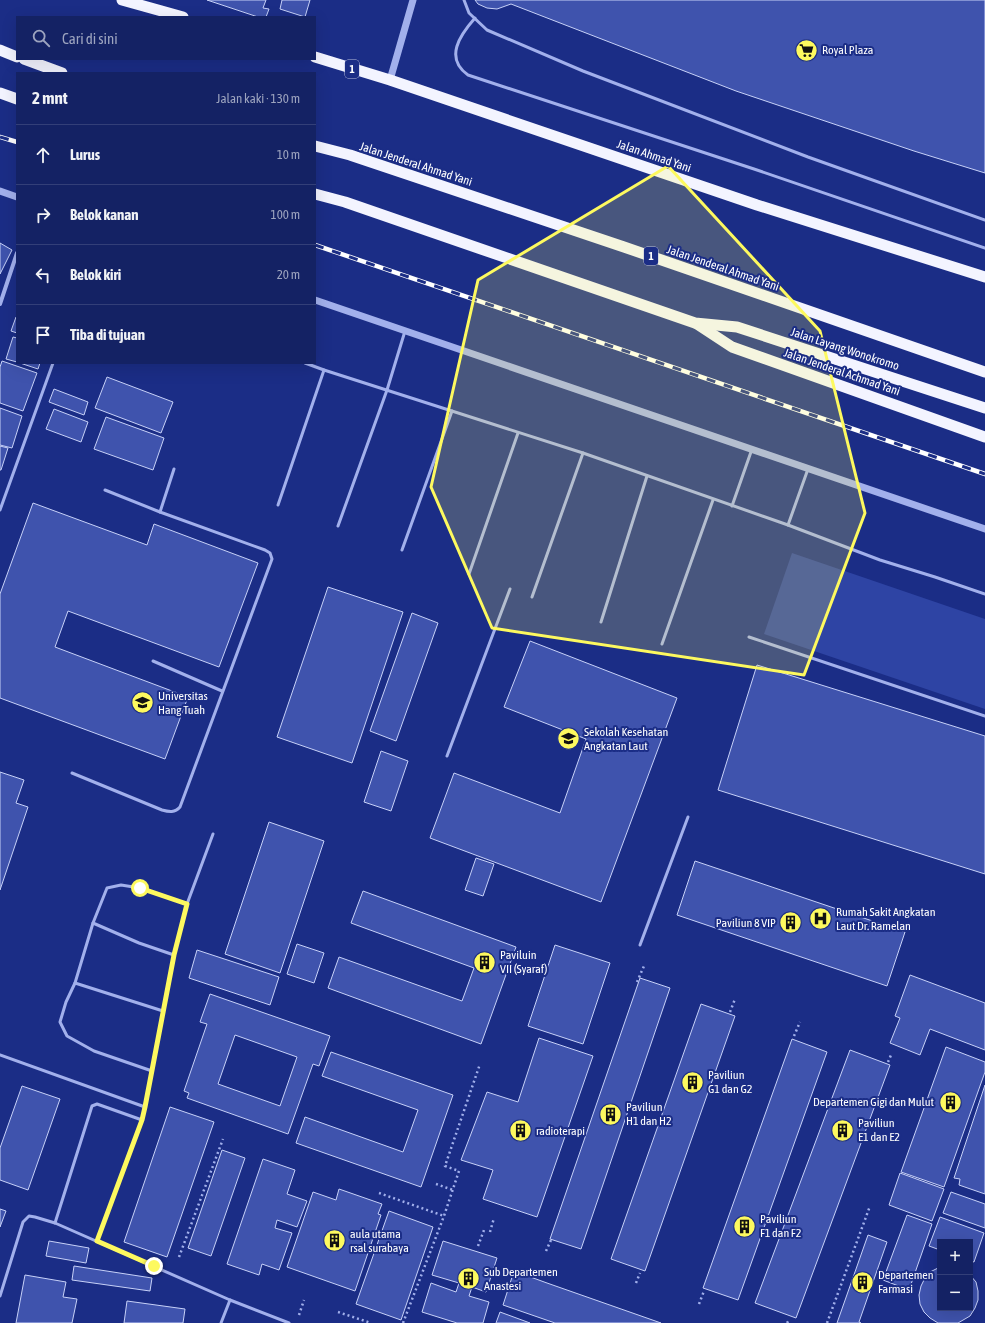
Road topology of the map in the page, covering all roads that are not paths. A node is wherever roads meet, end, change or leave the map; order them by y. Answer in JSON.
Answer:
{"nodes":[{"id":1,"x":122,"y":0,"type":"edge"},
{"id":2,"x":413,"y":0,"type":"edge"},
{"id":3,"x":464,"y":0,"type":"edge"},
{"id":4,"x":179,"y":16,"type":"edge"},
{"id":5,"x":475,"y":18,"type":"junction"},
{"id":6,"x":0,"y":50,"type":"edge"},
{"id":7,"x":16,"y":57,"type":"edge"},
{"id":8,"x":316,"y":57,"type":"edge"},
{"id":9,"x":27,"y":60,"type":"edge"},
{"id":10,"x":59,"y":72,"type":"edge"},
{"id":11,"x":390,"y":80,"type":"junction"},
{"id":12,"x":0,"y":93,"type":"edge"},
{"id":13,"x":16,"y":99,"type":"edge"},
{"id":14,"x":316,"y":146,"type":"edge"},
{"id":15,"x":0,"y":191,"type":"edge"},
{"id":16,"x":316,"y":194,"type":"edge"},
{"id":17,"x":16,"y":197,"type":"edge"},
{"id":18,"x":985,"y":220,"type":"edge"},
{"id":19,"x":985,"y":248,"type":"edge"},
{"id":20,"x":16,"y":256,"type":"edge"},
{"id":21,"x":985,"y":277,"type":"edge"},
{"id":22,"x":316,"y":300,"type":"edge"},
{"id":23,"x":0,"y":304,"type":"edge"},
{"id":24,"x":695,"y":323,"type":"junction"},
{"id":25,"x":406,"y":331,"type":"junction"},
{"id":26,"x":53,"y":364,"type":"edge"},
{"id":27,"x":308,"y":364,"type":"edge"},
{"id":28,"x":324,"y":370,"type":"junction"},
{"id":29,"x":985,"y":372,"type":"edge"},
{"id":30,"x":387,"y":390,"type":"junction"},
{"id":31,"x":985,"y":408,"type":"edge"},
{"id":32,"x":452,"y":411,"type":"junction"},
{"id":33,"x":518,"y":433,"type":"junction"},
{"id":34,"x":985,"y":437,"type":"edge"},
{"id":35,"x":752,"y":449,"type":"junction"},
{"id":36,"x":583,"y":453,"type":"junction"},
{"id":37,"x":808,"y":469,"type":"junction"},
{"id":38,"x":174,"y":470,"type":"dead end"},
{"id":39,"x":647,"y":476,"type":"junction"},
{"id":40,"x":105,"y":490,"type":"dead end"},
{"id":41,"x":714,"y":500,"type":"junction"},
{"id":42,"x":278,"y":505,"type":"dead end"},
{"id":43,"x":732,"y":506,"type":"junction"},
{"id":44,"x":0,"y":510,"type":"edge"},
{"id":45,"x":160,"y":512,"type":"junction"},
{"id":46,"x":788,"y":525,"type":"junction"},
{"id":47,"x":338,"y":526,"type":"dead end"},
{"id":48,"x":985,"y":529,"type":"edge"},
{"id":49,"x":402,"y":550,"type":"dead end"},
{"id":50,"x":469,"y":574,"type":"dead end"},
{"id":51,"x":510,"y":589,"type":"dead end"},
{"id":52,"x":985,"y":594,"type":"edge"},
{"id":53,"x":532,"y":597,"type":"dead end"},
{"id":54,"x":601,"y":622,"type":"dead end"},
{"id":55,"x":749,"y":637,"type":"dead end"},
{"id":56,"x":662,"y":644,"type":"dead end"},
{"id":57,"x":153,"y":661,"type":"dead end"},
{"id":58,"x":222,"y":691,"type":"junction"},
{"id":59,"x":985,"y":716,"type":"edge"},
{"id":60,"x":447,"y":756,"type":"dead end"},
{"id":61,"x":72,"y":774,"type":"dead end"},
{"id":62,"x":688,"y":817,"type":"dead end"},
{"id":63,"x":213,"y":834,"type":"dead end"},
{"id":64,"x":187,"y":904,"type":"junction"},
{"id":65,"x":93,"y":923,"type":"junction"},
{"id":66,"x":640,"y":946,"type":"dead end"},
{"id":67,"x":174,"y":955,"type":"junction"},
{"id":68,"x":75,"y":983,"type":"junction"},
{"id":69,"x":164,"y":1011,"type":"junction"},
{"id":70,"x":0,"y":1055,"type":"edge"},
{"id":71,"x":152,"y":1071,"type":"junction"},
{"id":72,"x":145,"y":1107,"type":"junction"},
{"id":73,"x":142,"y":1120,"type":"junction"},
{"id":74,"x":55,"y":1223,"type":"junction"},
{"id":75,"x":97,"y":1241,"type":"junction"},
{"id":76,"x":0,"y":1296,"type":"edge"},
{"id":77,"x":230,"y":1300,"type":"junction"},
{"id":78,"x":221,"y":1323,"type":"edge"},
{"id":79,"x":289,"y":1323,"type":"edge"}],
"edges":[{"from":1,"to":4,"type":"highway"},
{"from":2,"to":11,"type":"street"},
{"from":3,"to":5,"type":"lane"},
{"from":5,"to":18,"type":"lane"},
{"from":5,"to":19,"type":"lane"},
{"from":6,"to":7,"type":"highway"},
{"from":8,"to":11,"type":"highway","name":"Jalan Ahmad Yani","number":"1"},
{"from":9,"to":10,"type":"highway"},
{"from":11,"to":21,"type":"highway","name":"Jalan Ahmad Yani","number":"1"},
{"from":12,"to":13,"type":"highway"},
{"from":14,"to":29,"type":"highway","name":"Jalan Jenderal Ahmad Yani","number":"1"},
{"from":15,"to":17,"type":"street"},
{"from":16,"to":24,"type":"highway"},
{"from":20,"to":23,"type":"street"},
{"from":22,"to":25,"type":"street"},
{"from":24,"to":31,"type":"highway","name":"Jalan Layang Wonokromo"},
{"from":24,"to":34,"type":"highway","name":"Jalan Jenderal Achmad Yani"},
{"from":25,"to":30,"type":"lane"},
{"from":25,"to":35,"type":"street"},
{"from":26,"to":44,"type":"lane"},
{"from":27,"to":28,"type":"lane"},
{"from":28,"to":30,"type":"lane"},
{"from":28,"to":42,"type":"lane"},
{"from":30,"to":32,"type":"lane"},
{"from":30,"to":47,"type":"lane"},
{"from":32,"to":33,"type":"lane"},
{"from":32,"to":49,"type":"lane"},
{"from":33,"to":36,"type":"lane"},
{"from":33,"to":50,"type":"lane"},
{"from":35,"to":37,"type":"street"},
{"from":35,"to":43,"type":"lane"},
{"from":36,"to":39,"type":"lane"},
{"from":36,"to":53,"type":"lane"},
{"from":37,"to":46,"type":"lane"},
{"from":37,"to":48,"type":"street"},
{"from":38,"to":45,"type":"lane"},
{"from":39,"to":41,"type":"lane"},
{"from":39,"to":54,"type":"lane"},
{"from":40,"to":45,"type":"lane"},
{"from":41,"to":43,"type":"lane"},
{"from":41,"to":56,"type":"lane"},
{"from":43,"to":46,"type":"lane"},
{"from":45,"to":58,"type":"lane"},
{"from":46,"to":52,"type":"lane"},
{"from":51,"to":60,"type":"lane"},
{"from":55,"to":59,"type":"lane"},
{"from":57,"to":58,"type":"lane"},
{"from":58,"to":61,"type":"lane"},
{"from":62,"to":66,"type":"lane"},
{"from":63,"to":64,"type":"lane"},
{"from":64,"to":65,"type":"lane"},
{"from":64,"to":67,"type":"lane"},
{"from":65,"to":67,"type":"lane"},
{"from":65,"to":68,"type":"lane"},
{"from":67,"to":69,"type":"lane"},
{"from":68,"to":69,"type":"lane"},
{"from":68,"to":71,"type":"lane"},
{"from":69,"to":71,"type":"lane"},
{"from":70,"to":72,"type":"lane"},
{"from":71,"to":72,"type":"lane"},
{"from":72,"to":73,"type":"lane"},
{"from":73,"to":74,"type":"lane"},
{"from":73,"to":75,"type":"lane"},
{"from":74,"to":75,"type":"lane"},
{"from":74,"to":76,"type":"lane"},
{"from":75,"to":77,"type":"lane"},
{"from":77,"to":78,"type":"lane"},
{"from":77,"to":79,"type":"lane"}]}
